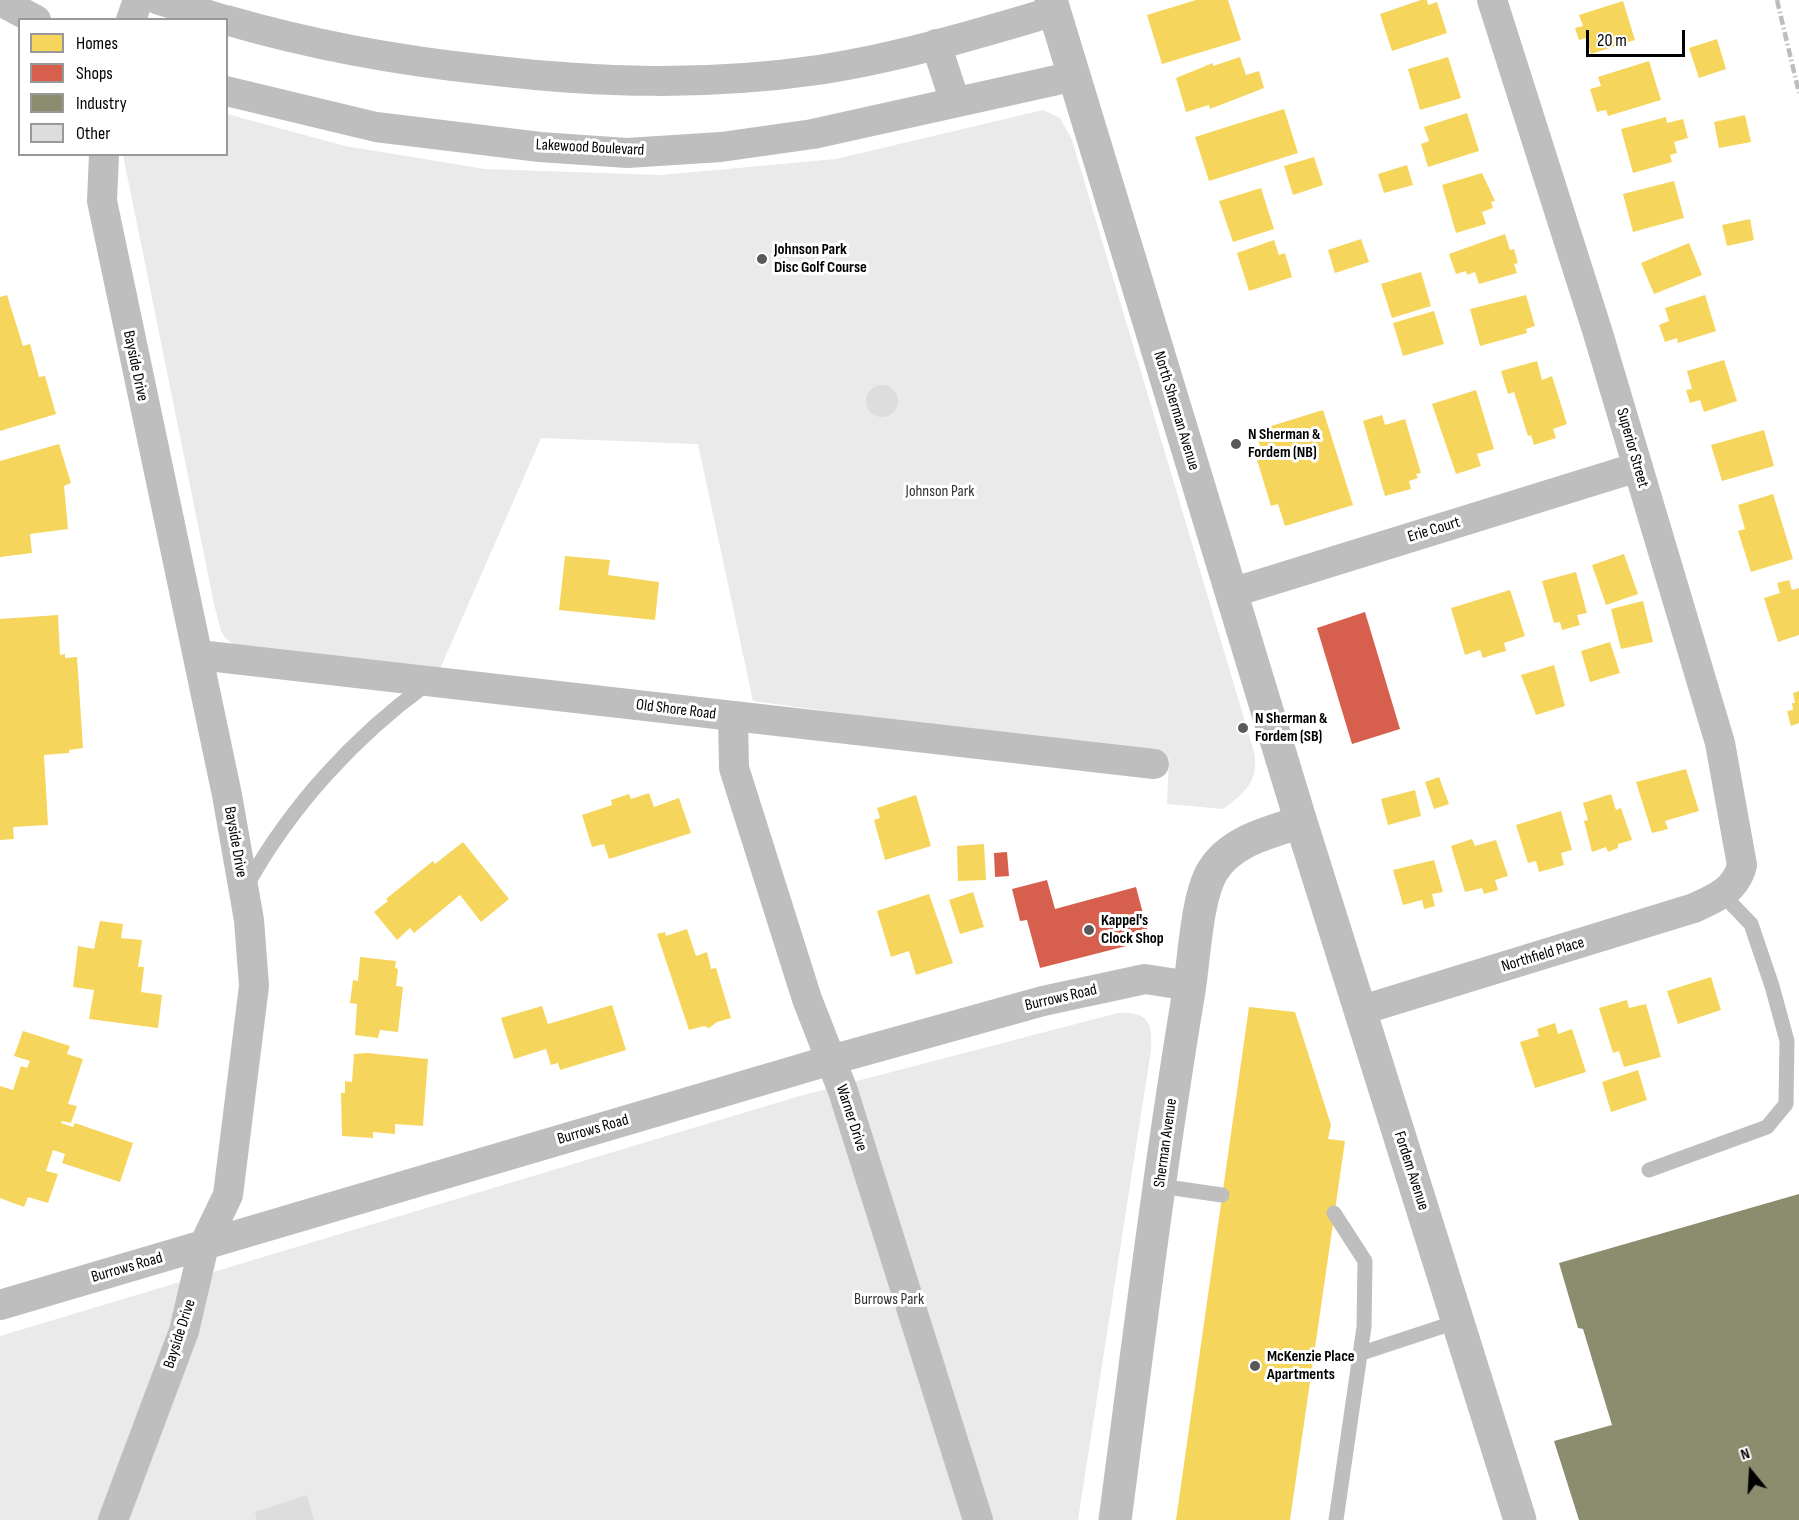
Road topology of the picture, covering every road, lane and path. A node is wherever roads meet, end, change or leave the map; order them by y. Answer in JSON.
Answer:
{"nodes":[{"id":1,"x":138,"y":0,"type":"edge"},
{"id":2,"x":159,"y":0,"type":"edge"},
{"id":3,"x":1492,"y":0,"type":"edge"},
{"id":4,"x":0,"y":1,"type":"edge"},
{"id":5,"x":1053,"y":5,"type":"edge"},
{"id":6,"x":32,"y":18,"type":"edge"},
{"id":7,"x":132,"y":18,"type":"edge"},
{"id":8,"x":219,"y":18,"type":"edge"},
{"id":9,"x":228,"y":21,"type":"edge"},
{"id":10,"x":936,"y":44,"type":"junction"},
{"id":11,"x":1075,"y":76,"type":"junction"},
{"id":12,"x":228,"y":91,"type":"edge"},
{"id":13,"x":955,"y":102,"type":"junction"},
{"id":14,"x":104,"y":156,"type":"edge"},
{"id":15,"x":1638,"y":467,"type":"junction"},
{"id":16,"x":1231,"y":593,"type":"junction"},
{"id":17,"x":199,"y":655,"type":"junction"},
{"id":18,"x":430,"y":682,"type":"junction"},
{"id":19,"x":733,"y":716,"type":"junction"},
{"id":20,"x":1154,"y":764,"type":"dead end"},
{"id":21,"x":1300,"y":822,"type":"junction"},
{"id":22,"x":244,"y":891,"type":"junction"},
{"id":23,"x":1722,"y":894,"type":"junction"},
{"id":24,"x":1190,"y":986,"type":"junction"},
{"id":25,"x":1362,"y":1010,"type":"junction"},
{"id":26,"x":831,"y":1059,"type":"junction"},
{"id":27,"x":1649,"y":1170,"type":"dead end"},
{"id":28,"x":1160,"y":1186,"type":"junction"},
{"id":29,"x":1222,"y":1195,"type":"dead end"},
{"id":30,"x":1334,"y":1213,"type":"dead end"},
{"id":31,"x":204,"y":1245,"type":"junction"},
{"id":32,"x":0,"y":1305,"type":"edge"},
{"id":33,"x":1458,"y":1321,"type":"junction"},
{"id":34,"x":1359,"y":1354,"type":"junction"},
{"id":35,"x":113,"y":1520,"type":"edge"},
{"id":36,"x":978,"y":1520,"type":"edge"},
{"id":37,"x":1115,"y":1520,"type":"edge"},
{"id":38,"x":1336,"y":1520,"type":"edge"},
{"id":39,"x":1520,"y":1520,"type":"edge"}],
"edges":[{"from":1,"to":7,"type":"street"},
{"from":2,"to":8,"type":"street"},
{"from":3,"to":15,"type":"street","name":"Superior Street"},
{"from":4,"to":6,"type":"street"},
{"from":5,"to":10,"type":"street"},
{"from":5,"to":11,"type":"street","name":"North Sherman Avenue"},
{"from":9,"to":10,"type":"street"},
{"from":10,"to":13,"type":"street"},
{"from":11,"to":13,"type":"street","name":"Lakewood Boulevard"},
{"from":11,"to":16,"type":"street","name":"North Sherman Avenue"},
{"from":12,"to":13,"type":"street","name":"Lakewood Boulevard"},
{"from":14,"to":17,"type":"street","name":"Bayside Drive"},
{"from":15,"to":16,"type":"street","name":"Erie Court"},
{"from":15,"to":23,"type":"street","name":"Superior Street"},
{"from":16,"to":21,"type":"street","name":"North Sherman Avenue"},
{"from":17,"to":18,"type":"street","name":"Old Shore Road"},
{"from":17,"to":22,"type":"street","name":"Bayside Drive"},
{"from":18,"to":19,"type":"street","name":"Old Shore Road"},
{"from":18,"to":22,"type":"lane"},
{"from":19,"to":20,"type":"street","name":"Old Shore Road"},
{"from":19,"to":26,"type":"street","name":"Warner Drive"},
{"from":21,"to":24,"type":"street","name":"Sherman Avenue"},
{"from":21,"to":25,"type":"street","name":"Fordem Avenue"},
{"from":22,"to":31,"type":"street","name":"Bayside Drive"},
{"from":23,"to":25,"type":"street","name":"Northfield Place"},
{"from":23,"to":27,"type":"lane"},
{"from":24,"to":26,"type":"street","name":"Burrows Road"},
{"from":24,"to":28,"type":"street","name":"Sherman Avenue"},
{"from":25,"to":33,"type":"street","name":"Fordem Avenue"},
{"from":26,"to":31,"type":"street","name":"Burrows Road"},
{"from":26,"to":36,"type":"street","name":"Warner Drive"},
{"from":28,"to":29,"type":"lane"},
{"from":28,"to":37,"type":"street","name":"Sherman Avenue"},
{"from":30,"to":34,"type":"lane"},
{"from":31,"to":32,"type":"street","name":"Burrows Road"},
{"from":31,"to":35,"type":"street","name":"Bayside Drive"},
{"from":33,"to":34,"type":"lane"},
{"from":33,"to":39,"type":"street","name":"Fordem Avenue"},
{"from":34,"to":38,"type":"lane"}]}
